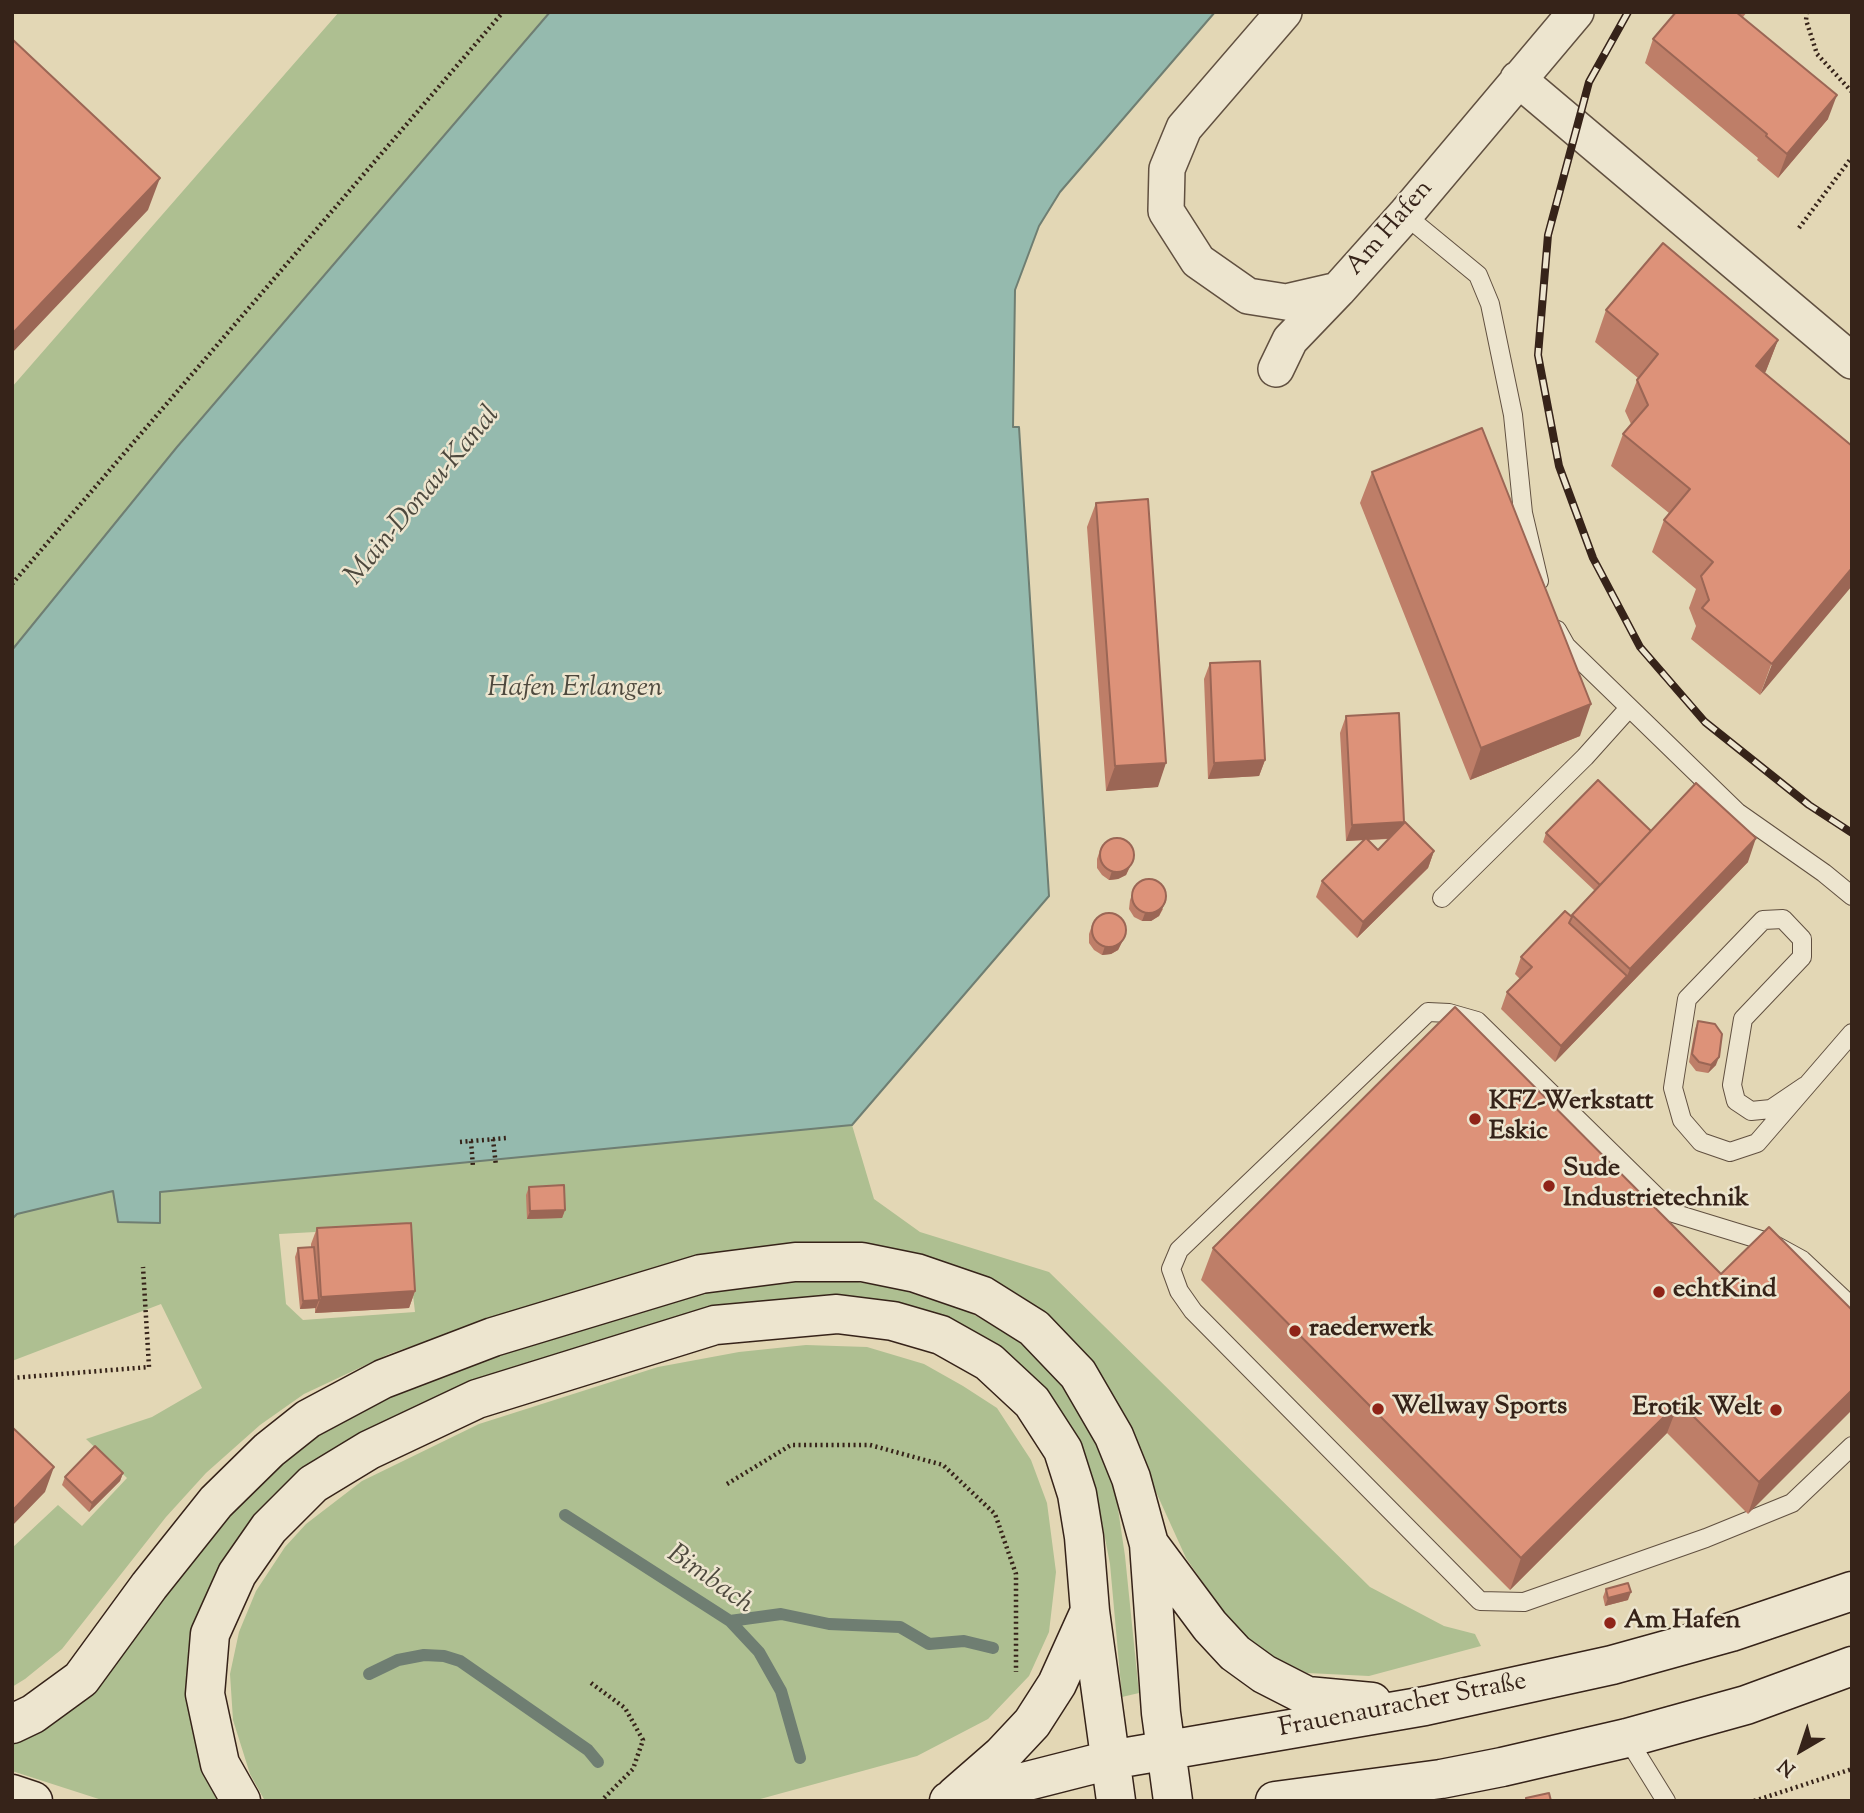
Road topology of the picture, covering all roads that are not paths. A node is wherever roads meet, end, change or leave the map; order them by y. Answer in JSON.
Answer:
{"nodes":[{"id":1,"x":1284,"y":12,"type":"edge"},
{"id":2,"x":1576,"y":12,"type":"edge"},
{"id":3,"x":1518,"y":79,"type":"junction"},
{"id":4,"x":1405,"y":215,"type":"junction"},
{"id":5,"x":1338,"y":290,"type":"junction"},
{"id":6,"x":1852,"y":361,"type":"edge"},
{"id":7,"x":1276,"y":369,"type":"dead end"},
{"id":8,"x":1542,"y":595,"type":"edge"},
{"id":9,"x":1551,"y":618,"type":"edge"},
{"id":10,"x":1629,"y":708,"type":"junction"},
{"id":11,"x":1852,"y":896,"type":"edge"},
{"id":12,"x":1442,"y":898,"type":"dead end"},
{"id":13,"x":1852,"y":1033,"type":"edge"},
{"id":14,"x":1805,"y":1086,"type":"junction"},
{"id":15,"x":1852,"y":1307,"type":"edge"},
{"id":16,"x":1852,"y":1446,"type":"edge"},
{"id":17,"x":1149,"y":1544,"type":"junction"},
{"id":18,"x":1852,"y":1591,"type":"edge"},
{"id":19,"x":1090,"y":1611,"type":"junction"},
{"id":20,"x":1852,"y":1666,"type":"edge"},
{"id":21,"x":1425,"y":1706,"type":"junction"},
{"id":22,"x":12,"y":1724,"type":"edge"},
{"id":23,"x":1628,"y":1738,"type":"junction"},
{"id":24,"x":1165,"y":1751,"type":"junction"},
{"id":25,"x":1110,"y":1759,"type":"junction"},
{"id":26,"x":12,"y":1794,"type":"edge"},
{"id":27,"x":1145,"y":1798,"type":"edge"},
{"id":28,"x":1322,"y":1798,"type":"edge"},
{"id":29,"x":33,"y":1801,"type":"edge"},
{"id":30,"x":241,"y":1801,"type":"edge"},
{"id":31,"x":949,"y":1801,"type":"edge"},
{"id":32,"x":1275,"y":1801,"type":"edge"},
{"id":33,"x":1666,"y":1801,"type":"edge"}],
"edges":[{"from":1,"to":5,"type":"street","name":"Am Hafen"},
{"from":2,"to":3,"type":"street","name":"Am Hafen"},
{"from":3,"to":4,"type":"street","name":"Am Hafen"},
{"from":3,"to":6,"type":"street"},
{"from":4,"to":5,"type":"street","name":"Am Hafen"},
{"from":4,"to":8,"type":"lane"},
{"from":5,"to":7,"type":"street"},
{"from":9,"to":10,"type":"lane"},
{"from":10,"to":11,"type":"lane"},
{"from":10,"to":12,"type":"lane"},
{"from":13,"to":14,"type":"lane"},
{"from":14,"to":14,"type":"lane"},
{"from":15,"to":16,"type":"lane"},
{"from":17,"to":21,"type":"main road"},
{"from":17,"to":22,"type":"main road"},
{"from":17,"to":24,"type":"main road"},
{"from":18,"to":21,"type":"main road","name":"Frauenauracher Straße"},
{"from":19,"to":25,"type":"main road"},
{"from":19,"to":30,"type":"main road"},
{"from":19,"to":31,"type":"main road"},
{"from":20,"to":23,"type":"main road"},
{"from":21,"to":24,"type":"main road","name":"Frauenauracher Straße"},
{"from":23,"to":28,"type":"main road"},
{"from":23,"to":33,"type":"lane"},
{"from":24,"to":25,"type":"main road","name":"Frauenauracher Straße"},
{"from":24,"to":27,"type":"main road"},
{"from":25,"to":27,"type":"main road"},
{"from":25,"to":31,"type":"main road","name":"Frauenauracher Straße"},
{"from":26,"to":29,"type":"main road"},
{"from":28,"to":32,"type":"main road"}]}
